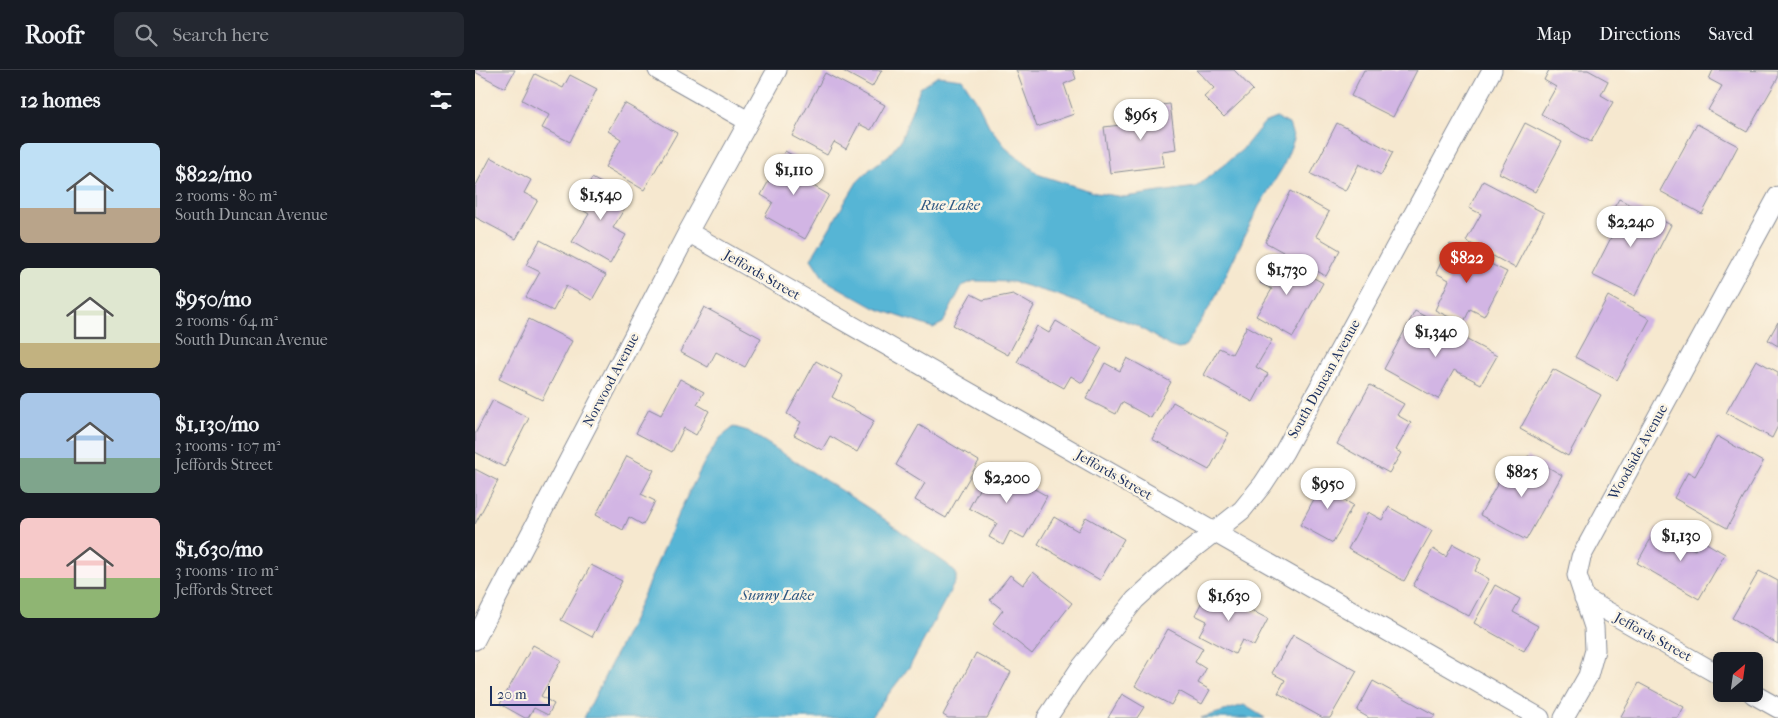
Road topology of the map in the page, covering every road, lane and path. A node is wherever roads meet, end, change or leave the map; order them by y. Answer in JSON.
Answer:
{"nodes":[{"id":1,"x":658,"y":70,"type":"edge"},
{"id":2,"x":777,"y":70,"type":"edge"},
{"id":3,"x":1492,"y":70,"type":"edge"},
{"id":4,"x":748,"y":121,"type":"junction"},
{"id":5,"x":1778,"y":196,"type":"edge"},
{"id":6,"x":688,"y":232,"type":"junction"},
{"id":7,"x":1215,"y":533,"type":"junction"},
{"id":8,"x":1584,"y":598,"type":"junction"},
{"id":9,"x":475,"y":640,"type":"edge"},
{"id":10,"x":1713,"y":671,"type":"edge"},
{"id":11,"x":1763,"y":700,"type":"edge"},
{"id":12,"x":1778,"y":708,"type":"edge"},
{"id":13,"x":1047,"y":718,"type":"edge"},
{"id":14,"x":1540,"y":718,"type":"edge"},
{"id":15,"x":1564,"y":718,"type":"edge"}],
"edges":[{"from":1,"to":4,"type":"street"},
{"from":2,"to":4,"type":"street","name":"Norwood Avenue"},
{"from":3,"to":7,"type":"street","name":"South Duncan Avenue"},
{"from":4,"to":6,"type":"street","name":"Norwood Avenue"},
{"from":5,"to":8,"type":"street","name":"Woodside Avenue"},
{"from":6,"to":7,"type":"street","name":"Jeffords Street"},
{"from":6,"to":9,"type":"street","name":"Norwood Avenue"},
{"from":7,"to":13,"type":"street","name":"South Duncan Avenue"},
{"from":7,"to":14,"type":"street","name":"Jeffords Street"},
{"from":8,"to":10,"type":"street","name":"Jeffords Street"},
{"from":8,"to":15,"type":"street","name":"Woodside Avenue"},
{"from":11,"to":12,"type":"street"}]}
